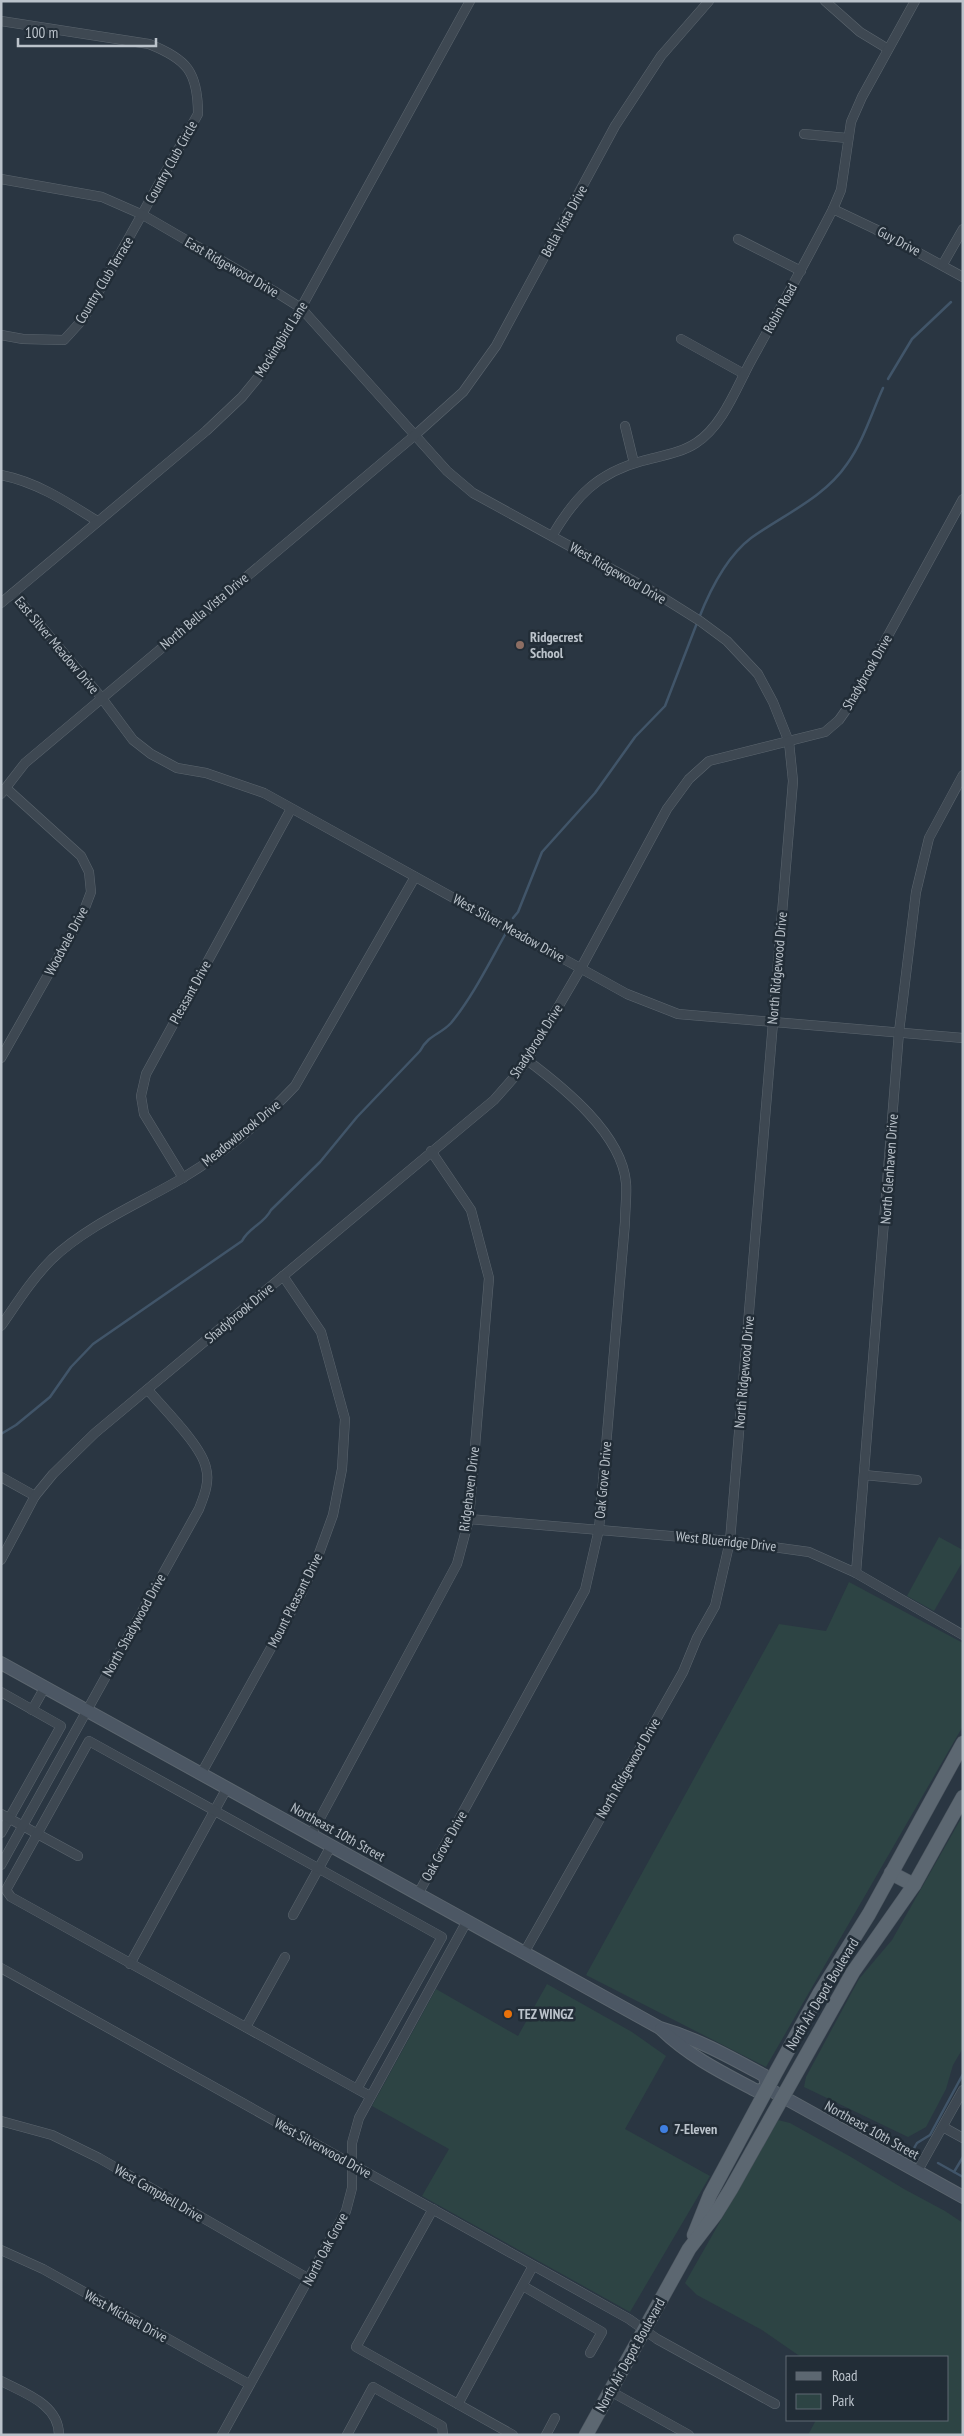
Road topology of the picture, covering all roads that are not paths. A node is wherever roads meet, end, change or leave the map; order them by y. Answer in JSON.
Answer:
{"nodes":[{"id":1,"x":470,"y":1,"type":"edge"},
{"id":2,"x":709,"y":1,"type":"edge"},
{"id":3,"x":825,"y":1,"type":"edge"},
{"id":4,"x":915,"y":1,"type":"edge"},
{"id":5,"x":1,"y":20,"type":"edge"},
{"id":6,"x":888,"y":49,"type":"junction"},
{"id":7,"x":804,"y":134,"type":"dead end"},
{"id":8,"x":848,"y":138,"type":"junction"},
{"id":9,"x":1,"y":179,"type":"edge"},
{"id":10,"x":833,"y":209,"type":"junction"},
{"id":11,"x":143,"y":215,"type":"junction"},
{"id":12,"x":963,"y":229,"type":"edge"},
{"id":13,"x":738,"y":239,"type":"dead end"},
{"id":14,"x":943,"y":264,"type":"junction"},
{"id":15,"x":801,"y":271,"type":"junction"},
{"id":16,"x":963,"y":277,"type":"edge"},
{"id":17,"x":300,"y":308,"type":"junction"},
{"id":18,"x":1,"y":335,"type":"edge"},
{"id":19,"x":681,"y":340,"type":"dead end"},
{"id":20,"x":744,"y":374,"type":"junction"},
{"id":21,"x":626,"y":426,"type":"dead end"},
{"id":22,"x":414,"y":436,"type":"junction"},
{"id":23,"x":634,"y":463,"type":"junction"},
{"id":24,"x":1,"y":475,"type":"edge"},
{"id":25,"x":963,"y":499,"type":"edge"},
{"id":26,"x":97,"y":521,"type":"junction"},
{"id":27,"x":552,"y":536,"type":"junction"},
{"id":28,"x":13,"y":594,"type":"junction"},
{"id":29,"x":1,"y":603,"type":"edge"},
{"id":30,"x":101,"y":698,"type":"junction"},
{"id":31,"x":789,"y":742,"type":"junction"},
{"id":32,"x":963,"y":775,"type":"edge"},
{"id":33,"x":4,"y":791,"type":"edge"},
{"id":34,"x":291,"y":809,"type":"junction"},
{"id":35,"x":415,"y":877,"type":"junction"},
{"id":36,"x":581,"y":968,"type":"junction"},
{"id":37,"x":772,"y":1022,"type":"junction"},
{"id":38,"x":899,"y":1032,"type":"junction"},
{"id":39,"x":963,"y":1038,"type":"edge"},
{"id":40,"x":1,"y":1058,"type":"edge"},
{"id":41,"x":527,"y":1060,"type":"junction"},
{"id":42,"x":431,"y":1152,"type":"junction"},
{"id":43,"x":183,"y":1178,"type":"junction"},
{"id":44,"x":283,"y":1276,"type":"junction"},
{"id":45,"x":1,"y":1326,"type":"edge"},
{"id":46,"x":148,"y":1390,"type":"junction"},
{"id":47,"x":864,"y":1475,"type":"junction"},
{"id":48,"x":1,"y":1478,"type":"edge"},
{"id":49,"x":917,"y":1480,"type":"dead end"},
{"id":50,"x":35,"y":1496,"type":"junction"},
{"id":51,"x":469,"y":1519,"type":"junction"},
{"id":52,"x":599,"y":1529,"type":"junction"},
{"id":53,"x":730,"y":1541,"type":"junction"},
{"id":54,"x":1,"y":1560,"type":"edge"},
{"id":55,"x":856,"y":1573,"type":"junction"},
{"id":56,"x":963,"y":1635,"type":"edge"},
{"id":57,"x":1,"y":1663,"type":"edge"},
{"id":58,"x":45,"y":1687,"type":"junction"},
{"id":59,"x":1,"y":1692,"type":"edge"},
{"id":60,"x":32,"y":1710,"type":"junction"},
{"id":61,"x":88,"y":1711,"type":"junction"},
{"id":62,"x":963,"y":1743,"type":"edge"},
{"id":63,"x":201,"y":1774,"type":"junction"},
{"id":64,"x":227,"y":1788,"type":"junction"},
{"id":65,"x":963,"y":1797,"type":"edge"},
{"id":66,"x":215,"y":1811,"type":"junction"},
{"id":67,"x":5,"y":1816,"type":"edge"},
{"id":68,"x":23,"y":1826,"type":"junction"},
{"id":69,"x":1,"y":1833,"type":"edge"},
{"id":70,"x":37,"y":1833,"type":"junction"},
{"id":71,"x":311,"y":1835,"type":"junction"},
{"id":72,"x":331,"y":1846,"type":"junction"},
{"id":73,"x":78,"y":1856,"type":"dead end"},
{"id":74,"x":1,"y":1865,"type":"edge"},
{"id":75,"x":319,"y":1868,"type":"junction"},
{"id":76,"x":892,"y":1872,"type":"junction"},
{"id":77,"x":914,"y":1885,"type":"junction"},
{"id":78,"x":418,"y":1894,"type":"junction"},
{"id":79,"x":293,"y":1915,"type":"dead end"},
{"id":80,"x":467,"y":1921,"type":"junction"},
{"id":81,"x":524,"y":1953,"type":"junction"},
{"id":82,"x":285,"y":1957,"type":"dead end"},
{"id":83,"x":130,"y":1964,"type":"junction"},
{"id":84,"x":1,"y":1968,"type":"edge"},
{"id":85,"x":246,"y":2027,"type":"junction"},
{"id":86,"x":768,"y":2088,"type":"junction"},
{"id":87,"x":357,"y":2089,"type":"junction"},
{"id":88,"x":963,"y":2090,"type":"edge"},
{"id":89,"x":370,"y":2096,"type":"junction"},
{"id":90,"x":784,"y":2098,"type":"junction"},
{"id":91,"x":1,"y":2121,"type":"edge"},
{"id":92,"x":943,"y":2127,"type":"junction"},
{"id":93,"x":963,"y":2138,"type":"edge"},
{"id":94,"x":352,"y":2164,"type":"junction"},
{"id":95,"x":918,"y":2172,"type":"junction"},
{"id":96,"x":963,"y":2197,"type":"edge"},
{"id":97,"x":433,"y":2209,"type":"junction"},
{"id":98,"x":689,"y":2249,"type":"junction"},
{"id":99,"x":1,"y":2250,"type":"edge"},
{"id":100,"x":534,"y":2266,"type":"junction"},
{"id":101,"x":310,"y":2279,"type":"junction"},
{"id":102,"x":523,"y":2286,"type":"junction"},
{"id":103,"x":644,"y":2330,"type":"junction"},
{"id":104,"x":590,"y":2353,"type":"dead end"},
{"id":105,"x":1,"y":2381,"type":"edge"},
{"id":106,"x":249,"y":2384,"type":"junction"},
{"id":107,"x":610,"y":2391,"type":"junction"},
{"id":108,"x":458,"y":2404,"type":"junction"},
{"id":109,"x":776,"y":2404,"type":"dead end"},
{"id":110,"x":555,"y":2418,"type":"dead end"},
{"id":111,"x":59,"y":2435,"type":"edge"},
{"id":112,"x":222,"y":2435,"type":"edge"},
{"id":113,"x":347,"y":2435,"type":"edge"},
{"id":114,"x":443,"y":2435,"type":"edge"},
{"id":115,"x":513,"y":2435,"type":"edge"},
{"id":116,"x":546,"y":2435,"type":"edge"},
{"id":117,"x":586,"y":2435,"type":"edge"},
{"id":118,"x":689,"y":2435,"type":"edge"}],
"edges":[{"from":1,"to":17,"type":"street","name":"Mockingbird Lane"},
{"from":2,"to":22,"type":"street","name":"Bella Vista Drive"},
{"from":3,"to":6,"type":"street"},
{"from":4,"to":6,"type":"street","name":"Robin Road"},
{"from":5,"to":11,"type":"street","name":"Country Club Circle"},
{"from":6,"to":8,"type":"street","name":"Robin Road"},
{"from":7,"to":8,"type":"street"},
{"from":8,"to":10,"type":"street","name":"Robin Road"},
{"from":9,"to":11,"type":"street","name":"East Ridgewood Drive"},
{"from":10,"to":14,"type":"street","name":"Guy Drive"},
{"from":10,"to":15,"type":"street","name":"Robin Road"},
{"from":11,"to":17,"type":"street","name":"East Ridgewood Drive"},
{"from":11,"to":18,"type":"street","name":"Country Club Terrace"},
{"from":12,"to":14,"type":"street"},
{"from":13,"to":15,"type":"street"},
{"from":14,"to":16,"type":"street","name":"Guy Drive"},
{"from":15,"to":20,"type":"street","name":"Robin Road"},
{"from":17,"to":22,"type":"street","name":"East Ridgewood Drive"},
{"from":17,"to":26,"type":"street","name":"Mockingbird Lane"},
{"from":19,"to":20,"type":"street"},
{"from":20,"to":23,"type":"street","name":"Robin Road"},
{"from":21,"to":23,"type":"street"},
{"from":22,"to":27,"type":"street","name":"West Ridgewood Drive"},
{"from":22,"to":30,"type":"street","name":"North Bella Vista Drive"},
{"from":23,"to":27,"type":"street","name":"Robin Road"},
{"from":24,"to":26,"type":"street"},
{"from":25,"to":31,"type":"street","name":"Shadybrook Drive"},
{"from":26,"to":28,"type":"street","name":"Mockingbird Lane"},
{"from":27,"to":31,"type":"street","name":"West Ridgewood Drive"},
{"from":28,"to":29,"type":"street","name":"Mockingbird Lane"},
{"from":28,"to":30,"type":"street","name":"East Silver Meadow Drive"},
{"from":30,"to":33,"type":"street","name":"North Bella Vista Drive"},
{"from":30,"to":34,"type":"street","name":"West Silver Meadow Drive"},
{"from":31,"to":36,"type":"street","name":"Shadybrook Drive"},
{"from":31,"to":37,"type":"street","name":"North Ridgewood Drive"},
{"from":32,"to":38,"type":"street","name":"North Glenhaven Drive"},
{"from":33,"to":40,"type":"street","name":"Woodvale Drive"},
{"from":34,"to":35,"type":"street","name":"West Silver Meadow Drive"},
{"from":34,"to":43,"type":"street","name":"Pleasant Drive"},
{"from":35,"to":36,"type":"street","name":"West Silver Meadow Drive"},
{"from":35,"to":43,"type":"street","name":"Meadowbrook Drive"},
{"from":36,"to":37,"type":"street","name":"West Silver Meadow Drive"},
{"from":36,"to":41,"type":"street","name":"Shadybrook Drive"},
{"from":37,"to":38,"type":"street","name":"West Silver Meadow Drive"},
{"from":37,"to":53,"type":"street","name":"North Ridgewood Drive"},
{"from":38,"to":39,"type":"street","name":"West Silver Meadow Drive"},
{"from":38,"to":47,"type":"street","name":"North Glenhaven Drive"},
{"from":41,"to":42,"type":"street","name":"Shadybrook Drive"},
{"from":41,"to":52,"type":"street","name":"Oak Grove Drive"},
{"from":42,"to":44,"type":"street","name":"Shadybrook Drive"},
{"from":42,"to":51,"type":"street","name":"Ridgehaven Drive"},
{"from":43,"to":45,"type":"street","name":"Meadowbrook Drive"},
{"from":44,"to":46,"type":"street","name":"Shadybrook Drive"},
{"from":44,"to":63,"type":"street","name":"Mount Pleasant Drive"},
{"from":46,"to":50,"type":"street","name":"Shadybrook Drive"},
{"from":46,"to":61,"type":"street","name":"North Shadywood Drive"},
{"from":47,"to":49,"type":"street"},
{"from":47,"to":55,"type":"street","name":"North Glenhaven Drive"},
{"from":48,"to":50,"type":"street"},
{"from":50,"to":54,"type":"street","name":"Shadybrook Drive"},
{"from":51,"to":52,"type":"street","name":"West Blueridge Drive"},
{"from":51,"to":71,"type":"street","name":"Ridgehaven Drive"},
{"from":52,"to":53,"type":"street","name":"West Blueridge Drive"},
{"from":52,"to":78,"type":"street","name":"Oak Grove Drive"},
{"from":53,"to":55,"type":"street","name":"West Blueridge Drive"},
{"from":53,"to":81,"type":"street","name":"North Ridgewood Drive"},
{"from":55,"to":56,"type":"street","name":"West Blueridge Drive"},
{"from":57,"to":58,"type":"main road","name":"Northeast 10th Street"},
{"from":58,"to":60,"type":"street"},
{"from":58,"to":61,"type":"main road","name":"Northeast 10th Street"},
{"from":59,"to":60,"type":"street"},
{"from":60,"to":67,"type":"street"},
{"from":61,"to":63,"type":"main road","name":"Northeast 10th Street"},
{"from":61,"to":68,"type":"street","name":"North Shadywood Drive"},
{"from":62,"to":76,"type":"main road","name":"North Air Depot Boulevard"},
{"from":63,"to":64,"type":"main road","name":"Northeast 10th Street"},
{"from":64,"to":66,"type":"street"},
{"from":64,"to":71,"type":"main road","name":"Northeast 10th Street"},
{"from":65,"to":77,"type":"main road","name":"North Air Depot Boulevard"},
{"from":66,"to":70,"type":"street"},
{"from":66,"to":75,"type":"street"},
{"from":66,"to":83,"type":"street"},
{"from":67,"to":68,"type":"street"},
{"from":67,"to":69,"type":"street"},
{"from":68,"to":70,"type":"street"},
{"from":68,"to":74,"type":"street","name":"North Shadywood Drive"},
{"from":70,"to":73,"type":"street"},
{"from":70,"to":83,"type":"street"},
{"from":71,"to":72,"type":"main road","name":"Northeast 10th Street"},
{"from":72,"to":75,"type":"street"},
{"from":72,"to":78,"type":"main road","name":"Northeast 10th Street"},
{"from":75,"to":79,"type":"street"},
{"from":75,"to":87,"type":"street"},
{"from":76,"to":77,"type":"main road"},
{"from":76,"to":86,"type":"main road","name":"North Air Depot Boulevard"},
{"from":77,"to":90,"type":"main road","name":"North Air Depot Boulevard"},
{"from":78,"to":80,"type":"main road","name":"Northeast 10th Street"},
{"from":80,"to":81,"type":"main road","name":"Northeast 10th Street"},
{"from":80,"to":89,"type":"street","name":"North Oak Grove"},
{"from":81,"to":86,"type":"main road","name":"Northeast 10th Street"},
{"from":82,"to":85,"type":"street"},
{"from":83,"to":85,"type":"street"},
{"from":84,"to":94,"type":"street","name":"West Silverwood Drive"},
{"from":85,"to":87,"type":"street"},
{"from":86,"to":90,"type":"main road","name":"Northeast 10th Street"},
{"from":86,"to":98,"type":"main road","name":"North Air Depot Boulevard"},
{"from":87,"to":89,"type":"street"},
{"from":88,"to":92,"type":"street"},
{"from":89,"to":94,"type":"street","name":"North Oak Grove"},
{"from":90,"to":95,"type":"main road","name":"Northeast 10th Street"},
{"from":90,"to":98,"type":"main road","name":"North Air Depot Boulevard"},
{"from":91,"to":101,"type":"street","name":"West Campbell Drive"},
{"from":92,"to":93,"type":"street"},
{"from":92,"to":95,"type":"street"},
{"from":94,"to":97,"type":"street","name":"West Silverwood Drive"},
{"from":94,"to":101,"type":"street","name":"North Oak Grove"},
{"from":95,"to":96,"type":"main road","name":"Northeast 10th Street"},
{"from":97,"to":100,"type":"street","name":"West Silverwood Drive"},
{"from":97,"to":108,"type":"street"},
{"from":98,"to":103,"type":"main road","name":"North Air Depot Boulevard"},
{"from":99,"to":106,"type":"street","name":"West Michael Drive"},
{"from":100,"to":102,"type":"street"},
{"from":100,"to":103,"type":"street","name":"West Silverwood Drive"},
{"from":101,"to":106,"type":"street","name":"North Oak Grove"},
{"from":102,"to":104,"type":"street"},
{"from":102,"to":108,"type":"street"},
{"from":103,"to":107,"type":"main road","name":"North Air Depot Boulevard"},
{"from":103,"to":109,"type":"street","name":"West Silverwood Drive"},
{"from":105,"to":111,"type":"street"},
{"from":106,"to":112,"type":"street","name":"North Oak Grove"},
{"from":107,"to":117,"type":"main road","name":"North Air Depot Boulevard"},
{"from":107,"to":118,"type":"street"},
{"from":108,"to":115,"type":"street"},
{"from":110,"to":116,"type":"street"},
{"from":113,"to":114,"type":"street"}]}
